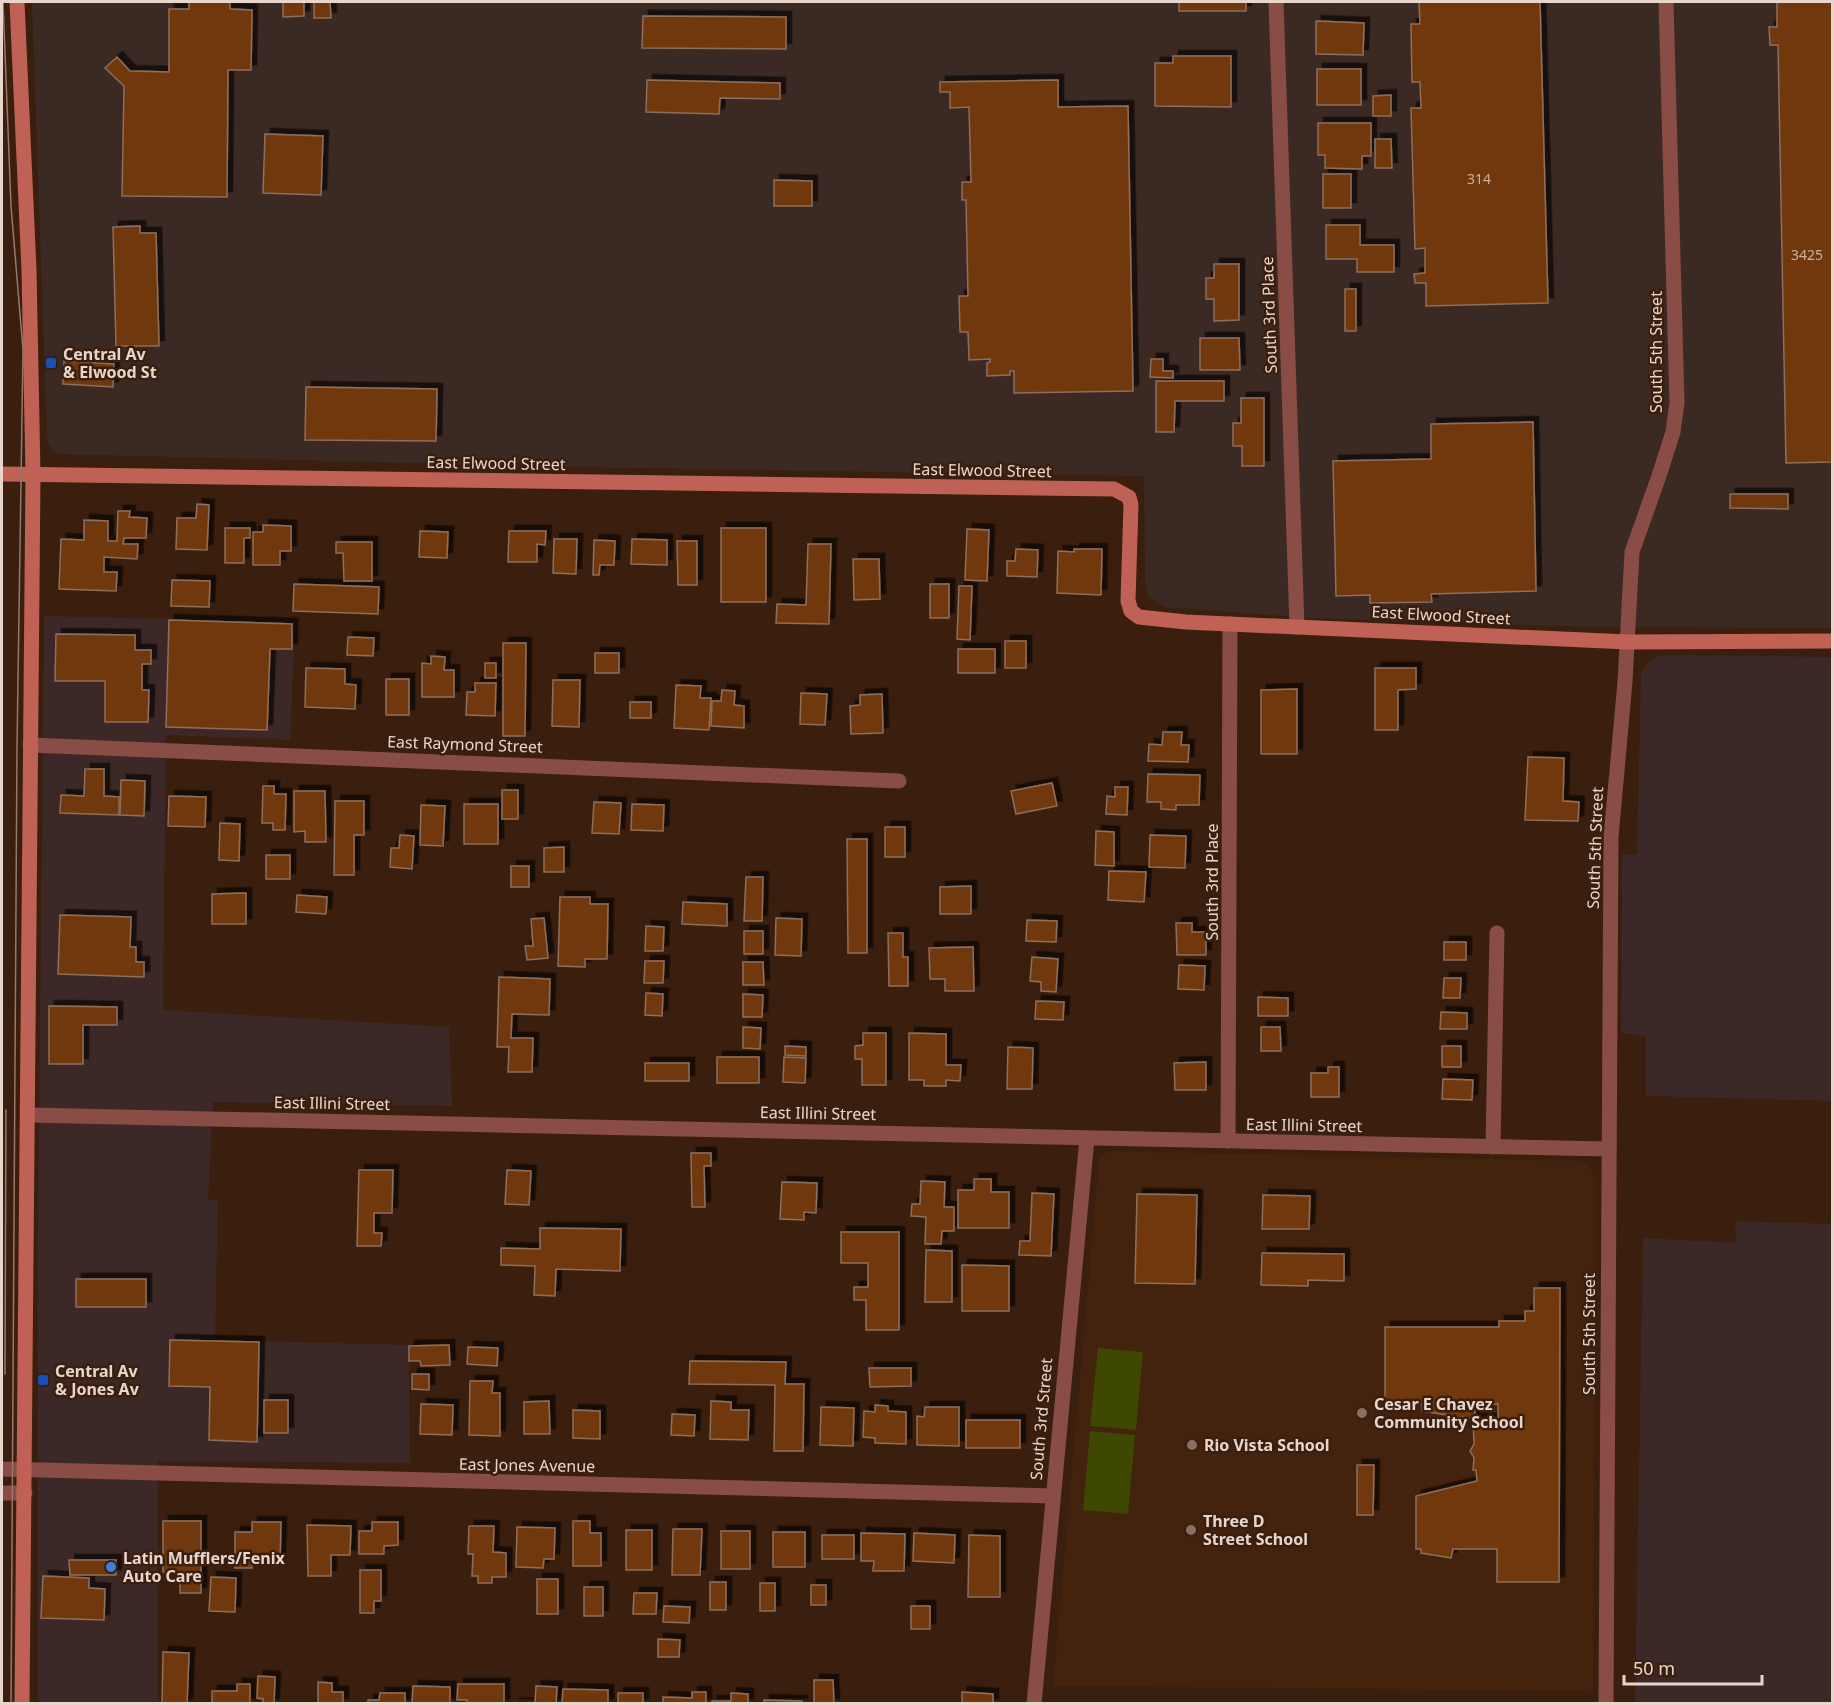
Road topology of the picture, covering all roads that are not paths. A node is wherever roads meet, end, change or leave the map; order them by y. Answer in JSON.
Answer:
{"nodes":[{"id":1,"x":17,"y":2,"type":"edge"},
{"id":2,"x":1276,"y":2,"type":"edge"},
{"id":3,"x":1666,"y":2,"type":"edge"},
{"id":4,"x":7,"y":474,"type":"edge"},
{"id":5,"x":33,"y":474,"type":"junction"},
{"id":6,"x":1230,"y":624,"type":"junction"},
{"id":7,"x":1297,"y":627,"type":"junction"},
{"id":8,"x":1833,"y":641,"type":"edge"},
{"id":9,"x":1628,"y":642,"type":"junction"},
{"id":10,"x":30,"y":745,"type":"junction"},
{"id":11,"x":898,"y":781,"type":"dead end"},
{"id":12,"x":1497,"y":933,"type":"dead end"},
{"id":13,"x":28,"y":1115,"type":"junction"},
{"id":14,"x":1087,"y":1138,"type":"junction"},
{"id":15,"x":1228,"y":1141,"type":"junction"},
{"id":16,"x":1493,"y":1147,"type":"junction"},
{"id":17,"x":1608,"y":1149,"type":"junction"},
{"id":18,"x":2,"y":1469,"type":"edge"},
{"id":19,"x":25,"y":1470,"type":"junction"},
{"id":20,"x":2,"y":1493,"type":"edge"},
{"id":21,"x":25,"y":1493,"type":"junction"},
{"id":22,"x":1052,"y":1496,"type":"junction"},
{"id":23,"x":22,"y":1704,"type":"edge"},
{"id":24,"x":1034,"y":1704,"type":"edge"},
{"id":25,"x":1606,"y":1704,"type":"edge"}],
"edges":[{"from":1,"to":5,"type":"street"},
{"from":2,"to":7,"type":"street","name":"South 3rd Place"},
{"from":3,"to":9,"type":"street","name":"South 5th Street"},
{"from":4,"to":5,"type":"street","name":"East Elwood Street"},
{"from":5,"to":6,"type":"street","name":"East Elwood Street"},
{"from":5,"to":10,"type":"street"},
{"from":6,"to":7,"type":"street","name":"East Elwood Street"},
{"from":6,"to":15,"type":"street","name":"South 3rd Place"},
{"from":7,"to":9,"type":"street","name":"East Elwood Street"},
{"from":8,"to":9,"type":"street","name":"East Elwood Street"},
{"from":9,"to":17,"type":"street","name":"South 5th Street"},
{"from":10,"to":11,"type":"street","name":"East Raymond Street"},
{"from":10,"to":13,"type":"street"},
{"from":12,"to":16,"type":"street"},
{"from":13,"to":14,"type":"street","name":"East Illini Street"},
{"from":13,"to":19,"type":"street"},
{"from":14,"to":15,"type":"street","name":"East Illini Street"},
{"from":14,"to":22,"type":"street","name":"South 3rd Street"},
{"from":15,"to":16,"type":"street","name":"East Illini Street"},
{"from":16,"to":17,"type":"street","name":"East Illini Street"},
{"from":17,"to":25,"type":"street","name":"South 5th Street"},
{"from":18,"to":19,"type":"street","name":"East Jones Avenue"},
{"from":19,"to":21,"type":"street"},
{"from":19,"to":22,"type":"street","name":"East Jones Avenue"},
{"from":20,"to":21,"type":"street"},
{"from":21,"to":23,"type":"street"},
{"from":22,"to":24,"type":"street","name":"South 3rd Street"}]}
